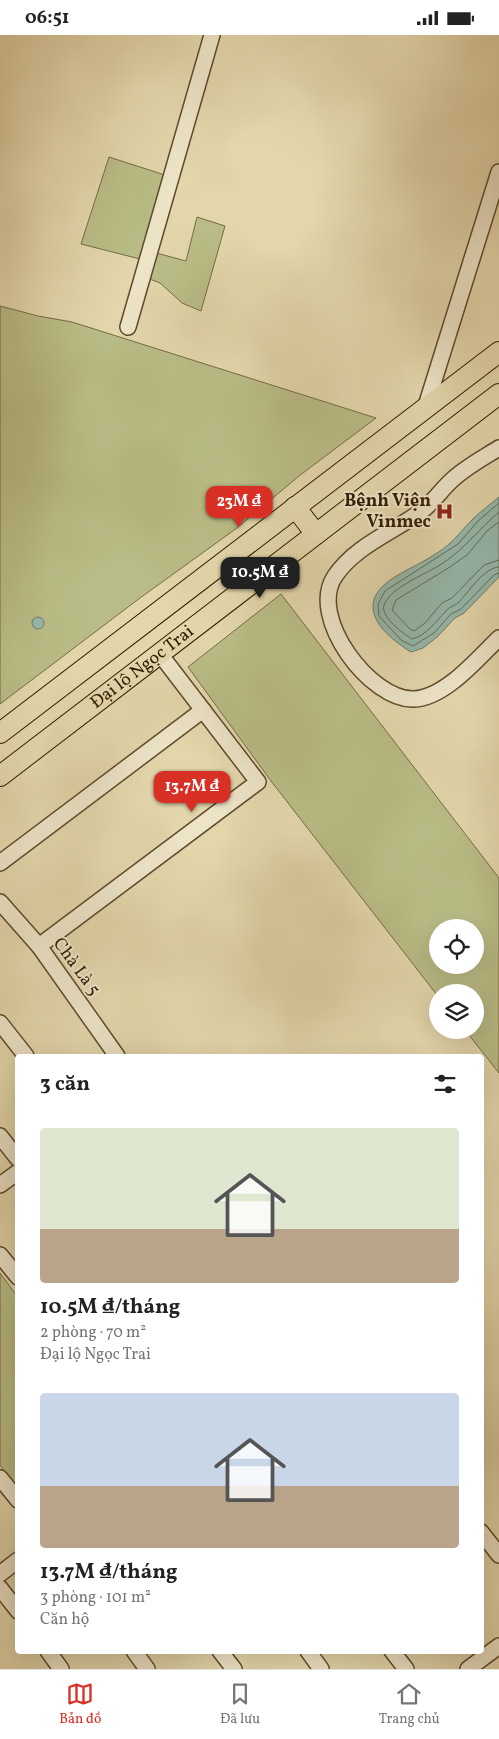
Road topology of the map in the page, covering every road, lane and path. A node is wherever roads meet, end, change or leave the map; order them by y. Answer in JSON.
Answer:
{"nodes":[{"id":1,"x":212,"y":35,"type":"edge"},
{"id":2,"x":499,"y":172,"type":"edge"},
{"id":3,"x":128,"y":327,"type":"dead end"},
{"id":4,"x":499,"y":352,"type":"edge"},
{"id":5,"x":499,"y":394,"type":"edge"},
{"id":6,"x":426,"y":406,"type":"junction"},
{"id":7,"x":499,"y":448,"type":"edge"},
{"id":8,"x":295,"y":507,"type":"junction"},
{"id":9,"x":316,"y":534,"type":"junction"},
{"id":10,"x":499,"y":638,"type":"edge"},
{"id":11,"x":160,"y":654,"type":"junction"},
{"id":12,"x":203,"y":710,"type":"junction"},
{"id":13,"x":0,"y":733,"type":"edge"},
{"id":14,"x":0,"y":776,"type":"edge"},
{"id":15,"x":0,"y":863,"type":"edge"},
{"id":16,"x":0,"y":902,"type":"edge"},
{"id":17,"x":39,"y":946,"type":"junction"},
{"id":18,"x":0,"y":1023,"type":"edge"},
{"id":19,"x":24,"y":1054,"type":"edge"},
{"id":20,"x":116,"y":1054,"type":"edge"},
{"id":21,"x":0,"y":1136,"type":"edge"},
{"id":22,"x":15,"y":1155,"type":"edge"},
{"id":23,"x":15,"y":1174,"type":"edge"},
{"id":24,"x":0,"y":1185,"type":"edge"},
{"id":25,"x":0,"y":1255,"type":"edge"},
{"id":26,"x":15,"y":1273,"type":"edge"},
{"id":27,"x":0,"y":1478,"type":"edge"},
{"id":28,"x":15,"y":1496,"type":"edge"},
{"id":29,"x":484,"y":1536,"type":"edge"},
{"id":30,"x":499,"y":1555,"type":"edge"},
{"id":31,"x":15,"y":1562,"type":"edge"},
{"id":32,"x":0,"y":1573,"type":"edge"},
{"id":33,"x":0,"y":1588,"type":"edge"},
{"id":34,"x":15,"y":1607,"type":"edge"},
{"id":35,"x":499,"y":1646,"type":"edge"},
{"id":36,"x":484,"y":1653,"type":"edge"},
{"id":37,"x":50,"y":1654,"type":"edge"},
{"id":38,"x":136,"y":1654,"type":"edge"},
{"id":39,"x":222,"y":1654,"type":"edge"},
{"id":40,"x":310,"y":1654,"type":"edge"},
{"id":41,"x":394,"y":1654,"type":"edge"},
{"id":42,"x":482,"y":1654,"type":"edge"},
{"id":43,"x":61,"y":1669,"type":"edge"},
{"id":44,"x":147,"y":1669,"type":"edge"},
{"id":45,"x":234,"y":1669,"type":"edge"},
{"id":46,"x":321,"y":1669,"type":"edge"},
{"id":47,"x":406,"y":1669,"type":"edge"},
{"id":48,"x":468,"y":1669,"type":"edge"}],
"edges":[{"from":1,"to":3,"type":"street"},
{"from":2,"to":6,"type":"street"},
{"from":4,"to":6,"type":"main road","name":"Đại lộ Ngọc Trai"},
{"from":5,"to":9,"type":"main road","name":"Đại lộ Ngọc Trai"},
{"from":6,"to":8,"type":"main road","name":"Đại lộ Ngọc Trai"},
{"from":7,"to":10,"type":"street"},
{"from":8,"to":9,"type":"main road"},
{"from":8,"to":13,"type":"main road","name":"Đại lộ Ngọc Trai"},
{"from":9,"to":11,"type":"main road","name":"Đại lộ Ngọc Trai"},
{"from":11,"to":12,"type":"street"},
{"from":11,"to":14,"type":"main road","name":"Đại lộ Ngọc Trai"},
{"from":12,"to":15,"type":"street"},
{"from":12,"to":17,"type":"street"},
{"from":16,"to":17,"type":"street","name":"Chà Là 5"},
{"from":17,"to":20,"type":"street","name":"Chà Là 5"},
{"from":18,"to":19,"type":"street"},
{"from":21,"to":22,"type":"street"},
{"from":23,"to":24,"type":"street"},
{"from":25,"to":26,"type":"street"},
{"from":27,"to":28,"type":"street"},
{"from":29,"to":30,"type":"street"},
{"from":31,"to":32,"type":"street"},
{"from":33,"to":34,"type":"street"},
{"from":35,"to":36,"type":"street"},
{"from":37,"to":43,"type":"street"},
{"from":38,"to":44,"type":"street"},
{"from":39,"to":45,"type":"street"},
{"from":40,"to":46,"type":"street"},
{"from":41,"to":47,"type":"street"},
{"from":42,"to":48,"type":"street"}]}
